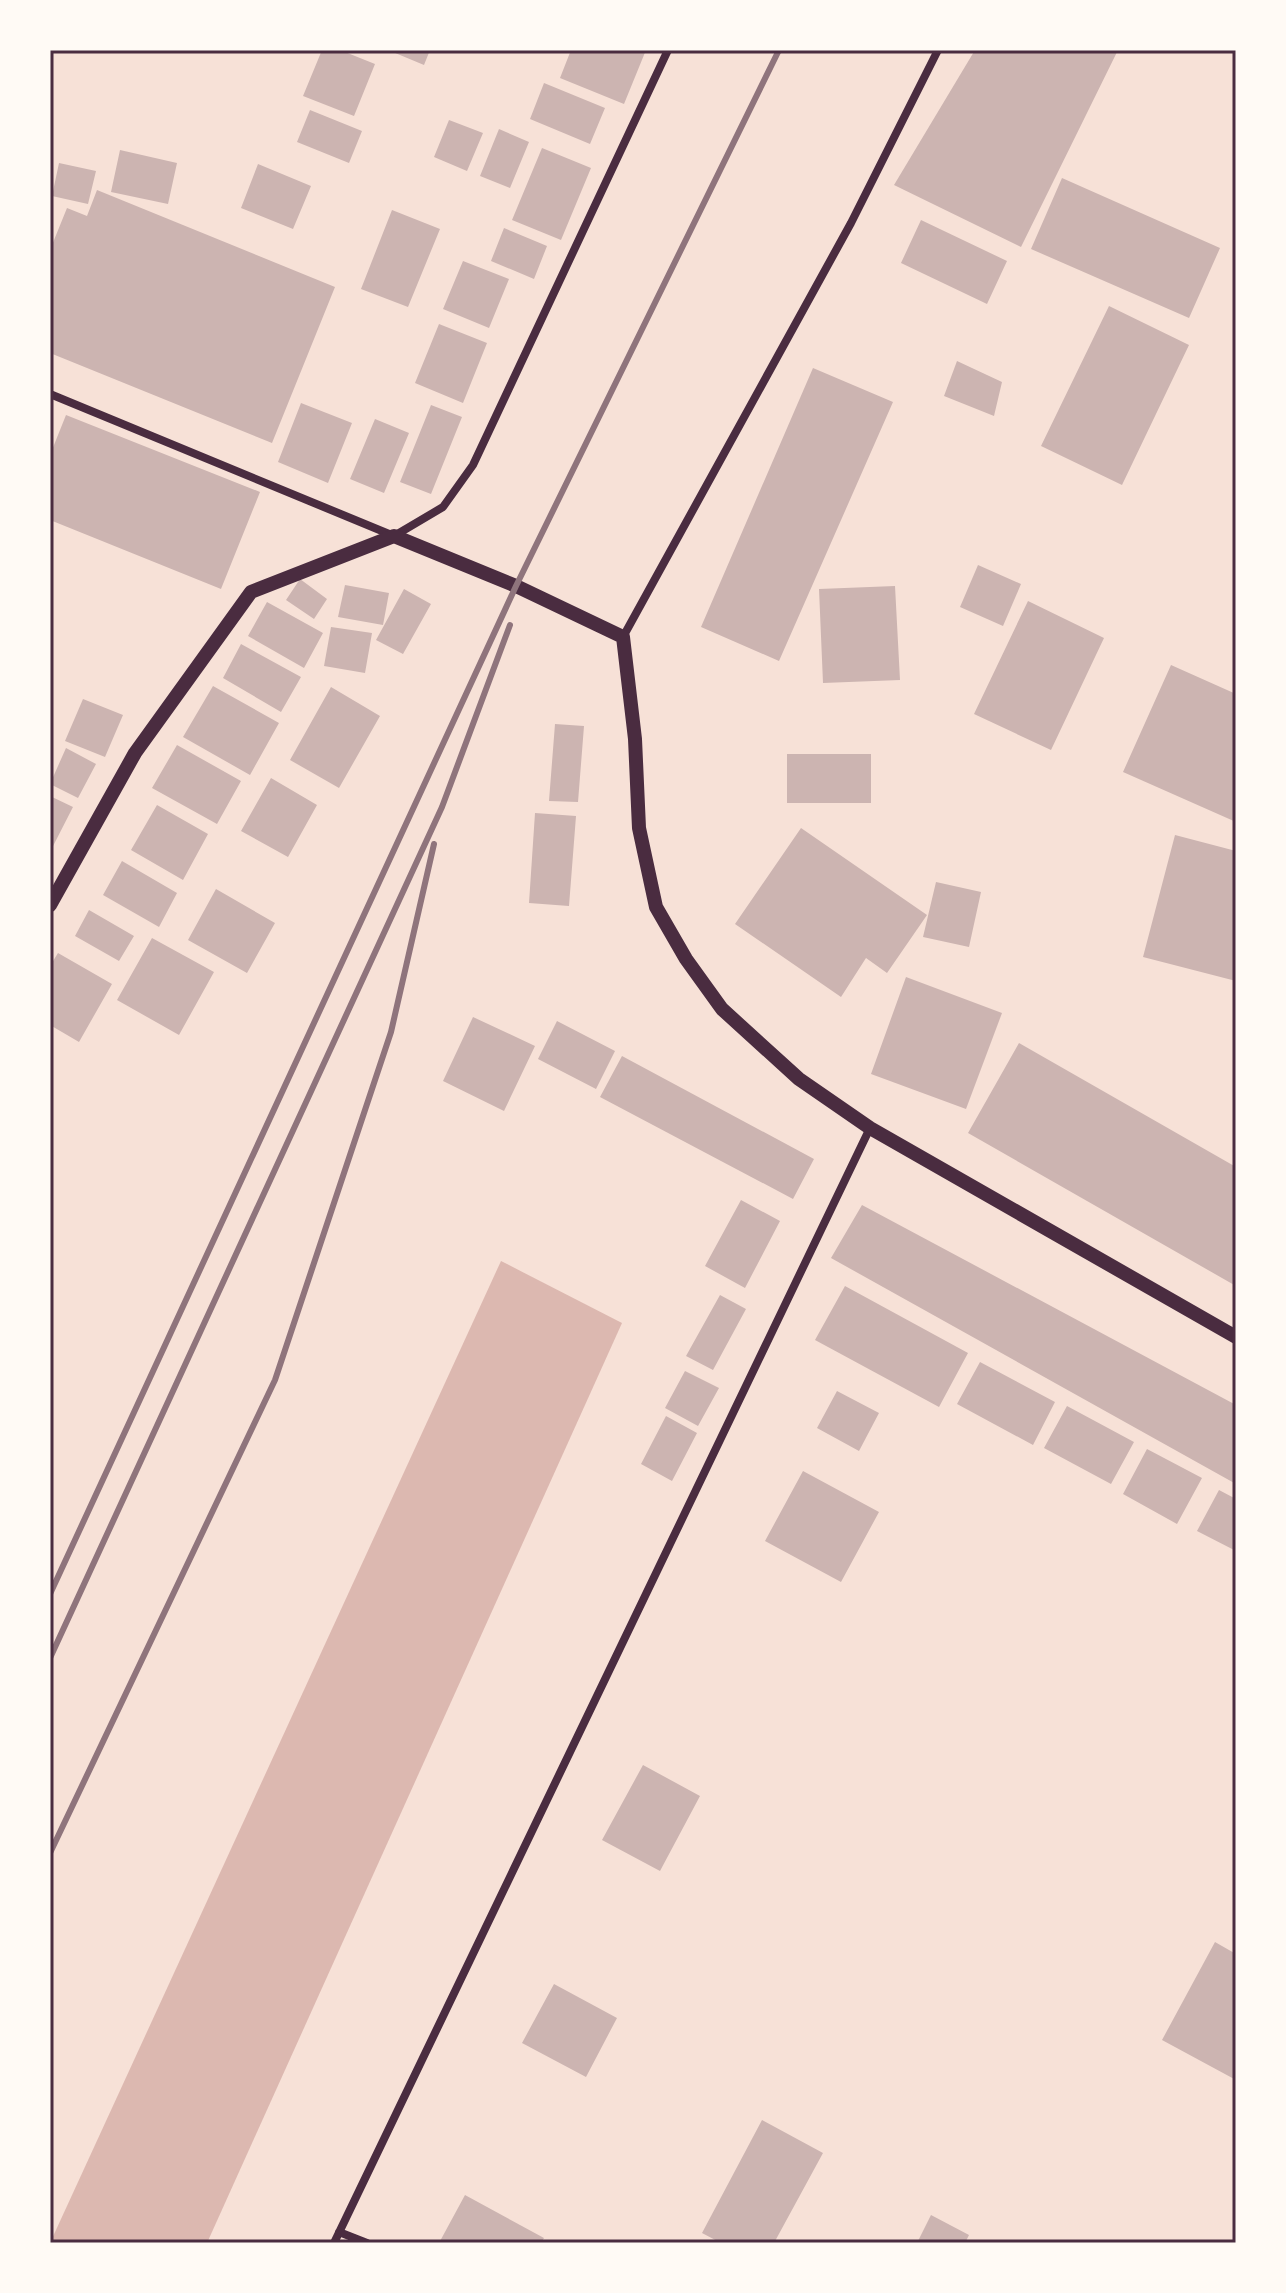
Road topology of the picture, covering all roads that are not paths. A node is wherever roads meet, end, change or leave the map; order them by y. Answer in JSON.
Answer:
{"nodes":[{"id":1,"x":668,"y":50,"type":"edge"},
{"id":2,"x":938,"y":50,"type":"edge"},
{"id":3,"x":50,"y":394,"type":"edge"},
{"id":4,"x":394,"y":536,"type":"junction"},
{"id":5,"x":623,"y":637,"type":"junction"},
{"id":6,"x":50,"y":905,"type":"edge"},
{"id":7,"x":870,"y":1128,"type":"junction"},
{"id":8,"x":1236,"y":1337,"type":"edge"},
{"id":9,"x":339,"y":2232,"type":"junction"},
{"id":10,"x":334,"y":2243,"type":"edge"},
{"id":11,"x":367,"y":2243,"type":"edge"}],
"edges":[{"from":1,"to":4,"type":"street"},
{"from":2,"to":5,"type":"street"},
{"from":3,"to":4,"type":"street"},
{"from":4,"to":5,"type":"street"},
{"from":4,"to":6,"type":"street"},
{"from":5,"to":7,"type":"street"},
{"from":7,"to":8,"type":"street"},
{"from":7,"to":9,"type":"street"},
{"from":9,"to":10,"type":"street"},
{"from":9,"to":11,"type":"street"}]}
